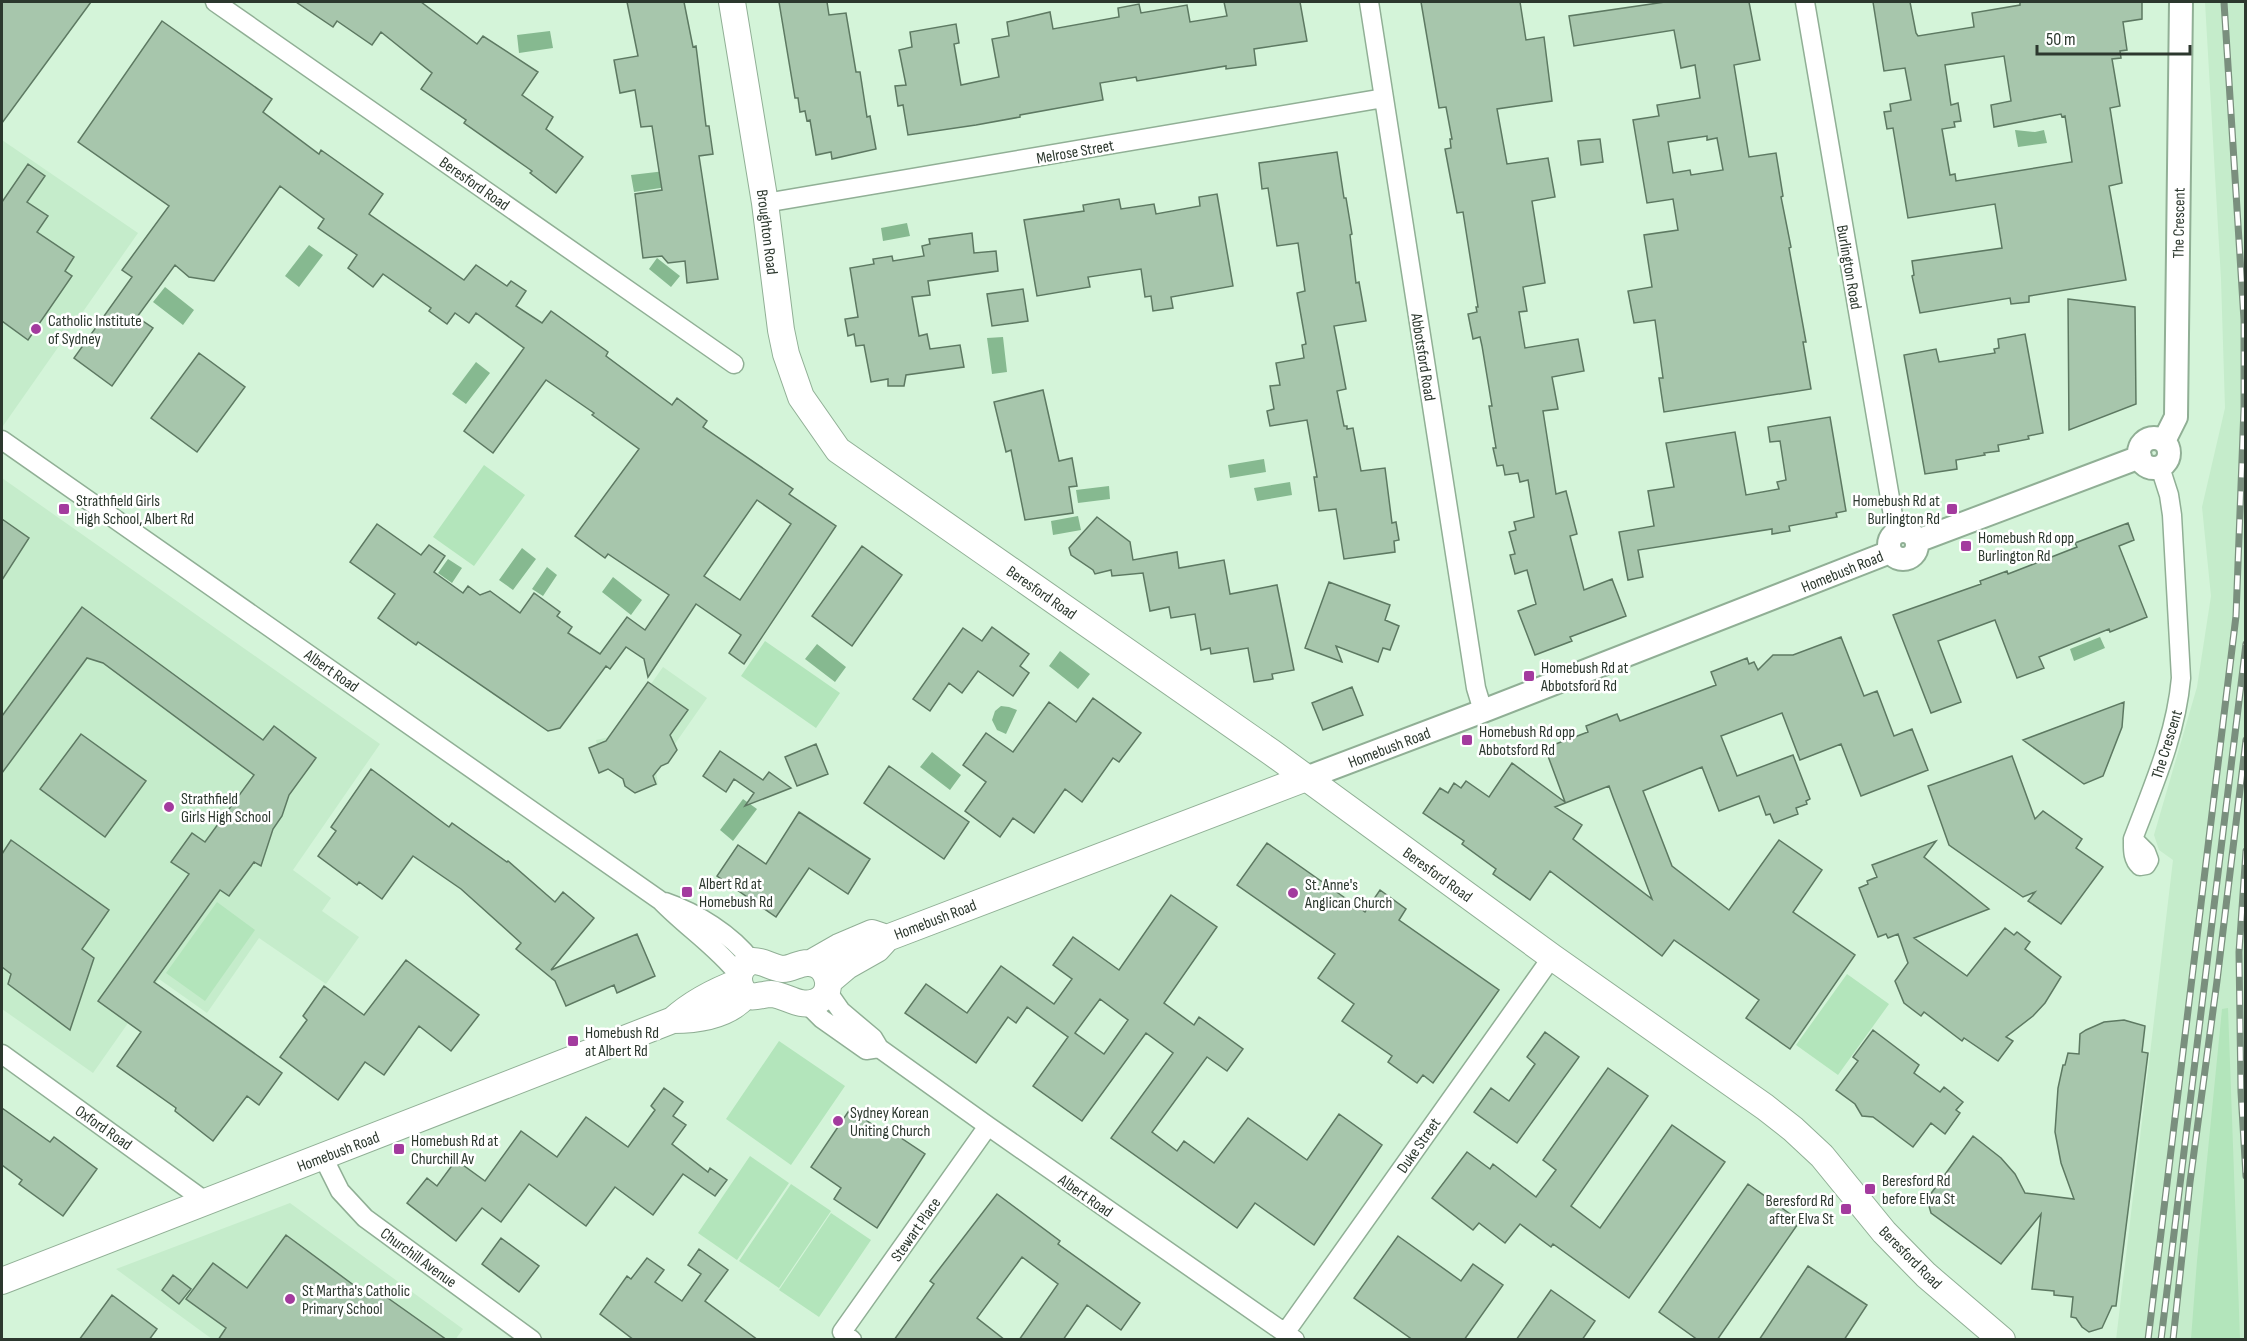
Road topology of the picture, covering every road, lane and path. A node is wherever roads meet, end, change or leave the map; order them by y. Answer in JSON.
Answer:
{"nodes":[{"id":1,"x":215,"y":2,"type":"edge"},
{"id":2,"x":732,"y":2,"type":"edge"},
{"id":3,"x":1369,"y":2,"type":"edge"},
{"id":4,"x":1805,"y":2,"type":"edge"},
{"id":5,"x":2181,"y":2,"type":"edge"},
{"id":6,"x":1384,"y":98,"type":"junction"},
{"id":7,"x":765,"y":203,"type":"junction"},
{"id":8,"x":734,"y":364,"type":"dead end"},
{"id":9,"x":2,"y":440,"type":"edge"},
{"id":10,"x":2164,"y":441,"type":"junction"},
{"id":11,"x":838,"y":450,"type":"joint"},
{"id":12,"x":2139,"y":457,"type":"junction"},
{"id":13,"x":2160,"y":467,"type":"junction"},
{"id":14,"x":1901,"y":542,"type":"junction"},
{"id":15,"x":1483,"y":711,"type":"junction"},
{"id":16,"x":1306,"y":778,"type":"junction"},
{"id":17,"x":2133,"y":839,"type":"dead end"},
{"id":18,"x":887,"y":938,"type":"junction"},
{"id":19,"x":1552,"y":957,"type":"junction"},
{"id":20,"x":811,"y":963,"type":"junction"},
{"id":21,"x":744,"y":978,"type":"junction"},
{"id":22,"x":821,"y":992,"type":"junction"},
{"id":23,"x":2,"y":1054,"type":"edge"},
{"id":24,"x":988,"y":1126,"type":"junction"},
{"id":25,"x":323,"y":1157,"type":"junction"},
{"id":26,"x":205,"y":1201,"type":"junction"},
{"id":27,"x":2,"y":1281,"type":"edge"},
{"id":28,"x":847,"y":1336,"type":"edge"},
{"id":29,"x":1291,"y":1336,"type":"edge"},
{"id":30,"x":532,"y":1340,"type":"edge"},
{"id":31,"x":2002,"y":1340,"type":"edge"}],
"edges":[{"from":1,"to":8,"type":"street","name":"Beresford Road"},
{"from":2,"to":7,"type":"main road","name":"Broughton Road"},
{"from":3,"to":6,"type":"street","name":"Abbotsford Road"},
{"from":4,"to":14,"type":"street","name":"Burlington Road"},
{"from":5,"to":10,"type":"street","name":"The Crescent"},
{"from":6,"to":7,"type":"street","name":"Melrose Street"},
{"from":6,"to":15,"type":"street","name":"Abbotsford Road"},
{"from":7,"to":11,"type":"main road","name":"Broughton Road"},
{"from":9,"to":21,"type":"street","name":"Albert Road"},
{"from":10,"to":12,"type":"street"},
{"from":10,"to":13,"type":"street"},
{"from":11,"to":16,"type":"main road","name":"Beresford Road"},
{"from":12,"to":13,"type":"street"},
{"from":12,"to":14,"type":"street","name":"Homebush Road"},
{"from":13,"to":17,"type":"street","name":"The Crescent"},
{"from":14,"to":15,"type":"street","name":"Homebush Road"},
{"from":15,"to":16,"type":"street","name":"Homebush Road"},
{"from":16,"to":18,"type":"main road","name":"Homebush Road"},
{"from":16,"to":19,"type":"main road","name":"Beresford Road"},
{"from":18,"to":20,"type":"main road","name":"Homebush Road"},
{"from":18,"to":22,"type":"main road","name":"Homebush Road"},
{"from":19,"to":29,"type":"street","name":"Duke Street"},
{"from":19,"to":31,"type":"main road","name":"Beresford Road"},
{"from":20,"to":21,"type":"main road","name":"Homebush Road"},
{"from":20,"to":22,"type":"main road"},
{"from":21,"to":22,"type":"main road"},
{"from":21,"to":25,"type":"main road","name":"Homebush Road"},
{"from":22,"to":24,"type":"street","name":"Albert Road"},
{"from":23,"to":26,"type":"street","name":"Oxford Road"},
{"from":24,"to":28,"type":"street","name":"Stewart Place"},
{"from":24,"to":29,"type":"street","name":"Albert Road"},
{"from":25,"to":26,"type":"main road","name":"Homebush Road"},
{"from":25,"to":30,"type":"street","name":"Churchill Avenue"},
{"from":26,"to":27,"type":"main road","name":"Homebush Road"}]}
